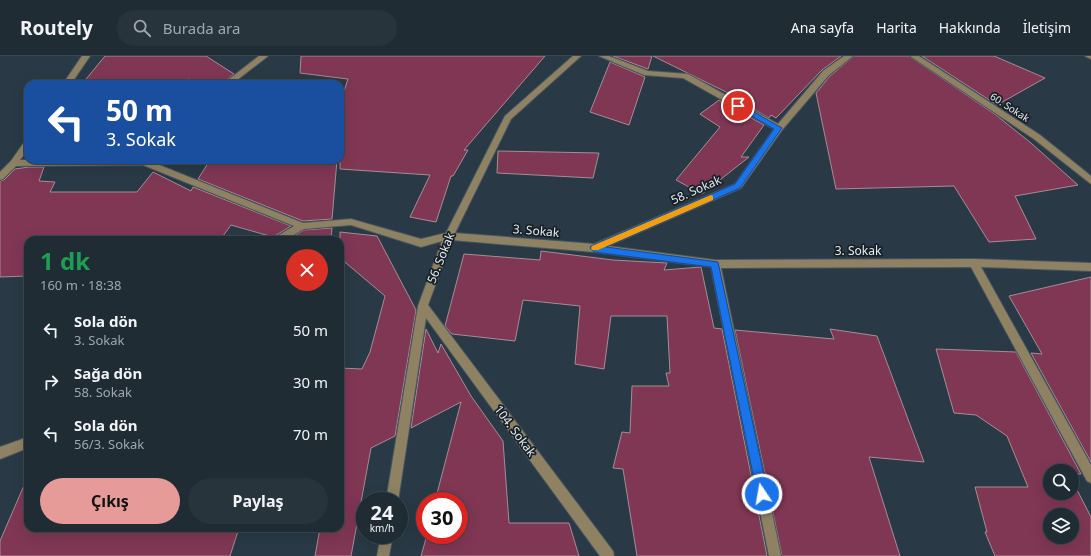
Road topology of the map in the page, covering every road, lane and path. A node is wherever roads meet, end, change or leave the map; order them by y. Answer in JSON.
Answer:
{"nodes":[{"id":1,"x":86,"y":56,"type":"edge"},
{"id":2,"x":264,"y":56,"type":"edge"},
{"id":3,"x":577,"y":56,"type":"edge"},
{"id":4,"x":603,"y":56,"type":"edge"},
{"id":5,"x":849,"y":56,"type":"edge"},
{"id":6,"x":914,"y":56,"type":"edge"},
{"id":7,"x":70,"y":80,"type":"edge"},
{"id":8,"x":232,"y":80,"type":"edge"},
{"id":9,"x":779,"y":128,"type":"junction"},
{"id":10,"x":24,"y":148,"type":"edge"},
{"id":11,"x":14,"y":163,"type":"junction"},
{"id":12,"x":24,"y":163,"type":"edge"},
{"id":13,"x":152,"y":164,"type":"edge"},
{"id":14,"x":0,"y":177,"type":"edge"},
{"id":15,"x":1091,"y":181,"type":"edge"},
{"id":16,"x":302,"y":226,"type":"junction"},
{"id":17,"x":284,"y":236,"type":"edge"},
{"id":18,"x":449,"y":236,"type":"junction"},
{"id":19,"x":594,"y":248,"type":"junction"},
{"id":20,"x":974,"y":263,"type":"junction"},
{"id":21,"x":715,"y":264,"type":"junction"},
{"id":22,"x":1091,"y":267,"type":"edge"},
{"id":23,"x":423,"y":306,"type":"junction"},
{"id":24,"x":24,"y":444,"type":"edge"},
{"id":25,"x":0,"y":453,"type":"edge"},
{"id":26,"x":1091,"y":477,"type":"edge"},
{"id":27,"x":393,"y":492,"type":"edge"},
{"id":28,"x":385,"y":544,"type":"edge"},
{"id":29,"x":383,"y":556,"type":"edge"},
{"id":30,"x":608,"y":556,"type":"edge"},
{"id":31,"x":775,"y":556,"type":"edge"}],
"edges":[{"from":1,"to":7,"type":"street"},
{"from":2,"to":8,"type":"street"},
{"from":3,"to":18,"type":"street","name":"56. Sokak"},
{"from":4,"to":9,"type":"street"},
{"from":5,"to":9,"type":"street","name":"58. Sokak"},
{"from":6,"to":15,"type":"street","name":"60. Sokak"},
{"from":9,"to":19,"type":"street","name":"58. Sokak"},
{"from":10,"to":11,"type":"street"},
{"from":11,"to":12,"type":"street","name":"3. Sokak"},
{"from":11,"to":14,"type":"street"},
{"from":13,"to":16,"type":"street","name":"3. Sokak"},
{"from":16,"to":17,"type":"street"},
{"from":16,"to":18,"type":"street","name":"3. Sokak"},
{"from":18,"to":19,"type":"street","name":"3. Sokak"},
{"from":18,"to":23,"type":"street","name":"56. Sokak"},
{"from":19,"to":21,"type":"street","name":"3. Sokak"},
{"from":20,"to":21,"type":"street","name":"3. Sokak"},
{"from":20,"to":22,"type":"street","name":"3. Sokak"},
{"from":20,"to":26,"type":"street"},
{"from":21,"to":31,"type":"street"},
{"from":23,"to":27,"type":"street","name":"56. Sokak"},
{"from":23,"to":30,"type":"street","name":"104. Sokak"},
{"from":24,"to":25,"type":"street"},
{"from":28,"to":29,"type":"street"}]}
